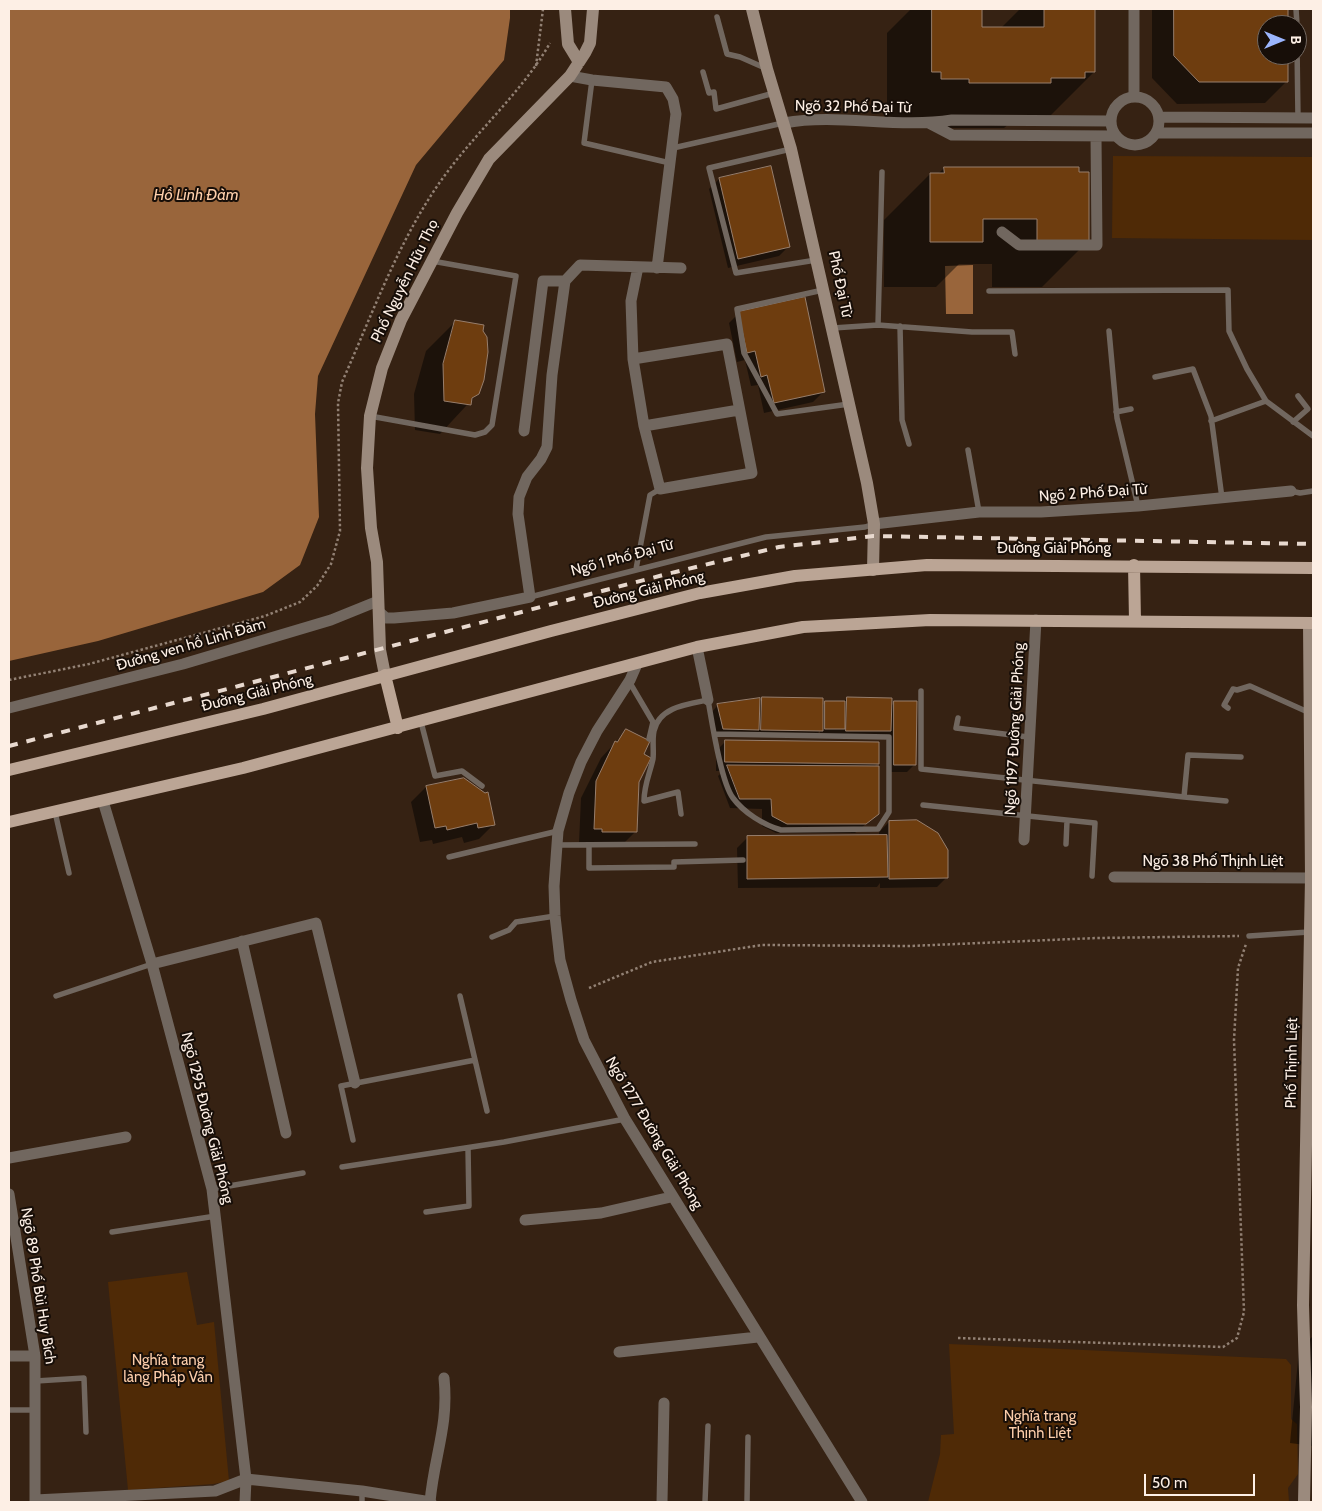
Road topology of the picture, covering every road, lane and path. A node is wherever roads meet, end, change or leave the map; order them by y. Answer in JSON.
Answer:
{"nodes":[{"id":1,"x":543,"y":9,"type":"edge"},
{"id":2,"x":565,"y":9,"type":"edge"},
{"id":3,"x":593,"y":9,"type":"edge"},
{"id":4,"x":752,"y":9,"type":"edge"},
{"id":5,"x":1134,"y":9,"type":"edge"},
{"id":6,"x":717,"y":17,"type":"dead end"},
{"id":7,"x":550,"y":43,"type":"dead end"},
{"id":8,"x":580,"y":62,"type":"junction"},
{"id":9,"x":1297,"y":65,"type":"edge"},
{"id":10,"x":767,"y":69,"type":"junction"},
{"id":11,"x":703,"y":72,"type":"dead end"},
{"id":12,"x":570,"y":76,"type":"junction"},
{"id":13,"x":592,"y":80,"type":"junction"},
{"id":14,"x":774,"y":93,"type":"junction"},
{"id":15,"x":1134,"y":97,"type":"junction"},
{"id":16,"x":1159,"y":117,"type":"junction"},
{"id":17,"x":1298,"y":118,"type":"junction"},
{"id":18,"x":1313,"y":118,"type":"edge"},
{"id":19,"x":1111,"y":121,"type":"junction"},
{"id":20,"x":784,"y":122,"type":"junction"},
{"id":21,"x":926,"y":123,"type":"junction"},
{"id":22,"x":1157,"y":132,"type":"junction"},
{"id":23,"x":1313,"y":133,"type":"edge"},
{"id":24,"x":1096,"y":136,"type":"junction"},
{"id":25,"x":1116,"y":136,"type":"junction"},
{"id":26,"x":673,"y":148,"type":"junction"},
{"id":27,"x":791,"y":149,"type":"junction"},
{"id":28,"x":670,"y":163,"type":"junction"},
{"id":29,"x":882,"y":172,"type":"dead end"},
{"id":30,"x":1002,"y":232,"type":"dead end"},
{"id":31,"x":818,"y":260,"type":"junction"},
{"id":32,"x":432,"y":261,"type":"junction"},
{"id":33,"x":638,"y":267,"type":"junction"},
{"id":34,"x":657,"y":268,"type":"junction"},
{"id":35,"x":681,"y":268,"type":"dead end"},
{"id":36,"x":565,"y":281,"type":"junction"},
{"id":37,"x":825,"y":289,"type":"junction"},
{"id":38,"x":989,"y":291,"type":"dead end"},
{"id":39,"x":878,"y":325,"type":"junction"},
{"id":40,"x":900,"y":326,"type":"junction"},
{"id":41,"x":833,"y":328,"type":"junction"},
{"id":42,"x":1110,"y":331,"type":"dead end"},
{"id":43,"x":1015,"y":354,"type":"dead end"},
{"id":44,"x":633,"y":359,"type":"junction"},
{"id":45,"x":1155,"y":377,"type":"dead end"},
{"id":46,"x":1298,"y":396,"type":"dead end"},
{"id":47,"x":1266,"y":401,"type":"junction"},
{"id":48,"x":849,"y":404,"type":"junction"},
{"id":49,"x":1131,"y":409,"type":"dead end"},
{"id":50,"x":739,"y":410,"type":"junction"},
{"id":51,"x":1116,"y":412,"type":"junction"},
{"id":52,"x":370,"y":416,"type":"junction"},
{"id":53,"x":1211,"y":421,"type":"junction"},
{"id":54,"x":1293,"y":422,"type":"junction"},
{"id":55,"x":644,"y":426,"type":"junction"},
{"id":56,"x":524,"y":431,"type":"dead end"},
{"id":57,"x":1313,"y":436,"type":"edge"},
{"id":58,"x":909,"y":444,"type":"dead end"},
{"id":59,"x":968,"y":450,"type":"dead end"},
{"id":60,"x":660,"y":489,"type":"junction"},
{"id":61,"x":1291,"y":491,"type":"joint"},
{"id":62,"x":1313,"y":492,"type":"edge"},
{"id":63,"x":1222,"y":498,"type":"junction"},
{"id":64,"x":1138,"y":506,"type":"junction"},
{"id":65,"x":979,"y":512,"type":"junction"},
{"id":66,"x":874,"y":524,"type":"junction"},
{"id":67,"x":340,"y":531,"type":"dead end"},
{"id":68,"x":1134,"y":565,"type":"junction"},
{"id":69,"x":1313,"y":568,"type":"edge"},
{"id":70,"x":636,"y":569,"type":"junction"},
{"id":71,"x":872,"y":570,"type":"junction"},
{"id":72,"x":530,"y":597,"type":"junction"},
{"id":73,"x":379,"y":607,"type":"junction"},
{"id":74,"x":1036,"y":620,"type":"junction"},
{"id":75,"x":1135,"y":620,"type":"junction"},
{"id":76,"x":1311,"y":623,"type":"edge"},
{"id":77,"x":697,"y":648,"type":"junction"},
{"id":78,"x":637,"y":664,"type":"junction"},
{"id":79,"x":385,"y":675,"type":"junction"},
{"id":80,"x":9,"y":680,"type":"edge"},
{"id":81,"x":630,"y":680,"type":"junction"},
{"id":82,"x":921,"y":691,"type":"dead end"},
{"id":83,"x":708,"y":700,"type":"junction"},
{"id":84,"x":9,"y":708,"type":"edge"},
{"id":85,"x":1228,"y":708,"type":"dead end"},
{"id":86,"x":1310,"y":714,"type":"junction"},
{"id":87,"x":958,"y":718,"type":"dead end"},
{"id":88,"x":422,"y":722,"type":"junction"},
{"id":89,"x":398,"y":728,"type":"junction"},
{"id":90,"x":715,"y":734,"type":"junction"},
{"id":91,"x":1028,"y":737,"type":"junction"},
{"id":92,"x":649,"y":739,"type":"dead end"},
{"id":93,"x":1241,"y":757,"type":"dead end"},
{"id":94,"x":9,"y":770,"type":"edge"},
{"id":95,"x":1025,"y":782,"type":"junction"},
{"id":96,"x":482,"y":786,"type":"dead end"},
{"id":97,"x":1312,"y":788,"type":"edge"},
{"id":98,"x":1184,"y":797,"type":"junction"},
{"id":99,"x":104,"y":801,"type":"junction"},
{"id":100,"x":1226,"y":801,"type":"dead end"},
{"id":101,"x":924,"y":805,"type":"dead end"},
{"id":102,"x":55,"y":812,"type":"junction"},
{"id":103,"x":681,"y":814,"type":"dead end"},
{"id":104,"x":1024,"y":818,"type":"junction"},
{"id":105,"x":1067,"y":821,"type":"junction"},
{"id":106,"x":9,"y":822,"type":"edge"},
{"id":107,"x":558,"y":831,"type":"junction"},
{"id":108,"x":1024,"y":840,"type":"dead end"},
{"id":109,"x":695,"y":844,"type":"dead end"},
{"id":110,"x":1066,"y":844,"type":"dead end"},
{"id":111,"x":556,"y":845,"type":"junction"},
{"id":112,"x":589,"y":845,"type":"junction"},
{"id":113,"x":449,"y":857,"type":"dead end"},
{"id":114,"x":1312,"y":859,"type":"edge"},
{"id":115,"x":743,"y":860,"type":"dead end"},
{"id":116,"x":69,"y":873,"type":"dead end"},
{"id":117,"x":1092,"y":876,"type":"dead end"},
{"id":118,"x":1114,"y":877,"type":"dead end"},
{"id":119,"x":1311,"y":878,"type":"junction"},
{"id":120,"x":555,"y":916,"type":"junction"},
{"id":121,"x":1310,"y":932,"type":"junction"},
{"id":122,"x":1249,"y":936,"type":"junction"},
{"id":123,"x":492,"y":937,"type":"dead end"},
{"id":124,"x":242,"y":941,"type":"junction"},
{"id":125,"x":152,"y":964,"type":"junction"},
{"id":126,"x":589,"y":988,"type":"dead end"},
{"id":127,"x":56,"y":996,"type":"dead end"},
{"id":128,"x":460,"y":996,"type":"dead end"},
{"id":129,"x":475,"y":1060,"type":"junction"},
{"id":130,"x":1311,"y":1060,"type":"edge"},
{"id":131,"x":355,"y":1084,"type":"junction"},
{"id":132,"x":488,"y":1111,"type":"dead end"},
{"id":133,"x":624,"y":1120,"type":"junction"},
{"id":134,"x":286,"y":1133,"type":"dead end"},
{"id":135,"x":126,"y":1137,"type":"dead end"},
{"id":136,"x":354,"y":1140,"type":"dead end"},
{"id":137,"x":468,"y":1148,"type":"junction"},
{"id":138,"x":9,"y":1158,"type":"edge"},
{"id":139,"x":342,"y":1167,"type":"dead end"},
{"id":140,"x":303,"y":1173,"type":"dead end"},
{"id":141,"x":212,"y":1189,"type":"junction"},
{"id":142,"x":9,"y":1194,"type":"edge"},
{"id":143,"x":671,"y":1197,"type":"junction"},
{"id":144,"x":426,"y":1212,"type":"dead end"},
{"id":145,"x":216,"y":1216,"type":"junction"},
{"id":146,"x":525,"y":1220,"type":"dead end"},
{"id":147,"x":112,"y":1232,"type":"dead end"},
{"id":148,"x":758,"y":1337,"type":"junction"},
{"id":149,"x":958,"y":1338,"type":"dead end"},
{"id":150,"x":619,"y":1352,"type":"dead end"},
{"id":151,"x":9,"y":1356,"type":"edge"},
{"id":152,"x":35,"y":1356,"type":"junction"},
{"id":153,"x":444,"y":1378,"type":"dead end"},
{"id":154,"x":36,"y":1380,"type":"junction"},
{"id":155,"x":664,"y":1403,"type":"dead end"},
{"id":156,"x":1310,"y":1407,"type":"edge"},
{"id":157,"x":9,"y":1410,"type":"edge"},
{"id":158,"x":36,"y":1410,"type":"junction"},
{"id":159,"x":708,"y":1426,"type":"dead end"},
{"id":160,"x":86,"y":1432,"type":"dead end"},
{"id":161,"x":748,"y":1437,"type":"dead end"},
{"id":162,"x":246,"y":1479,"type":"junction"},
{"id":163,"x":362,"y":1497,"type":"edge"},
{"id":164,"x":35,"y":1501,"type":"edge"},
{"id":165,"x":245,"y":1502,"type":"edge"},
{"id":166,"x":430,"y":1502,"type":"edge"},
{"id":167,"x":662,"y":1502,"type":"edge"},
{"id":168,"x":705,"y":1502,"type":"edge"},
{"id":169,"x":747,"y":1502,"type":"edge"},
{"id":170,"x":862,"y":1502,"type":"edge"},
{"id":171,"x":1304,"y":1502,"type":"edge"}],
"edges":[{"from":1,"to":7,"type":"path"},
{"from":2,"to":8,"type":"street"},
{"from":3,"to":8,"type":"street","name":"Phố Nguyễn Hữu Thọ"},
{"from":4,"to":10,"type":"street","name":"Phố Đại Từ"},
{"from":5,"to":15,"type":"street"},
{"from":6,"to":10,"type":"lane"},
{"from":8,"to":12,"type":"street","name":"Phố Nguyễn Hữu Thọ"},
{"from":9,"to":17,"type":"lane"},
{"from":10,"to":14,"type":"street","name":"Phố Đại Từ"},
{"from":11,"to":14,"type":"lane"},
{"from":12,"to":13,"type":"street"},
{"from":12,"to":32,"type":"street","name":"Phố Nguyễn Hữu Thọ"},
{"from":13,"to":26,"type":"street"},
{"from":13,"to":28,"type":"lane"},
{"from":14,"to":20,"type":"street","name":"Phố Đại Từ"},
{"from":15,"to":16,"type":"street"},
{"from":15,"to":19,"type":"street"},
{"from":16,"to":17,"type":"street"},
{"from":16,"to":22,"type":"street"},
{"from":17,"to":18,"type":"street"},
{"from":19,"to":21,"type":"street"},
{"from":19,"to":25,"type":"street"},
{"from":20,"to":21,"type":"street","name":"Ngõ 32 Phố Đại Từ"},
{"from":20,"to":26,"type":"lane"},
{"from":20,"to":27,"type":"street","name":"Phố Đại Từ"},
{"from":21,"to":24,"type":"street"},
{"from":22,"to":23,"type":"street"},
{"from":22,"to":25,"type":"street"},
{"from":24,"to":25,"type":"street"},
{"from":24,"to":30,"type":"street"},
{"from":26,"to":28,"type":"street"},
{"from":27,"to":31,"type":"street","name":"Phố Đại Từ"},
{"from":27,"to":31,"type":"lane"},
{"from":28,"to":34,"type":"street"},
{"from":29,"to":39,"type":"lane"},
{"from":31,"to":37,"type":"street","name":"Phố Đại Từ"},
{"from":32,"to":52,"type":"street","name":"Phố Nguyễn Hữu Thọ"},
{"from":32,"to":52,"type":"lane"},
{"from":33,"to":34,"type":"street"},
{"from":33,"to":36,"type":"street"},
{"from":33,"to":44,"type":"street"},
{"from":34,"to":35,"type":"street"},
{"from":36,"to":56,"type":"street"},
{"from":36,"to":72,"type":"street"},
{"from":37,"to":41,"type":"street","name":"Phố Đại Từ"},
{"from":37,"to":48,"type":"lane"},
{"from":38,"to":47,"type":"lane"},
{"from":39,"to":40,"type":"lane"},
{"from":39,"to":41,"type":"lane"},
{"from":40,"to":43,"type":"lane"},
{"from":40,"to":58,"type":"lane"},
{"from":41,"to":48,"type":"street","name":"Phố Đại Từ"},
{"from":42,"to":51,"type":"lane"},
{"from":44,"to":50,"type":"street"},
{"from":44,"to":55,"type":"street"},
{"from":45,"to":53,"type":"lane"},
{"from":46,"to":54,"type":"lane"},
{"from":47,"to":53,"type":"lane"},
{"from":47,"to":54,"type":"lane"},
{"from":48,"to":66,"type":"street","name":"Phố Đại Từ"},
{"from":49,"to":51,"type":"lane"},
{"from":50,"to":55,"type":"street"},
{"from":50,"to":60,"type":"street"},
{"from":51,"to":64,"type":"lane"},
{"from":52,"to":73,"type":"street","name":"Phố Nguyễn Hữu Thọ"},
{"from":53,"to":63,"type":"lane"},
{"from":54,"to":57,"type":"lane"},
{"from":55,"to":60,"type":"street"},
{"from":59,"to":65,"type":"lane"},
{"from":60,"to":70,"type":"lane"},
{"from":61,"to":62,"type":"lane","name":"Ngõ 2 Phố Đại Từ"},
{"from":61,"to":63,"type":"street","name":"Ngõ 2 Phố Đại Từ"},
{"from":63,"to":64,"type":"street","name":"Ngõ 2 Phố Đại Từ"},
{"from":64,"to":65,"type":"street","name":"Ngõ 2 Phố Đại Từ"},
{"from":65,"to":66,"type":"street","name":"Ngõ 2 Phố Đại Từ"},
{"from":66,"to":70,"type":"lane","name":"Ngõ 1 Phố Đại Từ"},
{"from":66,"to":71,"type":"street","name":"Phố Đại Từ"},
{"from":67,"to":80,"type":"path"},
{"from":68,"to":69,"type":"main road","name":"Đường Giải Phóng"},
{"from":68,"to":71,"type":"main road","name":"Đường Giải Phóng"},
{"from":68,"to":75,"type":"main road"},
{"from":70,"to":72,"type":"lane","name":"Ngõ 1 Phố Đại Từ"},
{"from":71,"to":79,"type":"main road","name":"Đường Giải Phóng"},
{"from":72,"to":73,"type":"street","name":"Ngõ 1 Phố Đại Từ"},
{"from":73,"to":79,"type":"street","name":"Phố Nguyễn Hữu Thọ"},
{"from":73,"to":84,"type":"street","name":"Đường ven hồ Linh Đàm"},
{"from":74,"to":75,"type":"main road"},
{"from":74,"to":77,"type":"main road"},
{"from":74,"to":91,"type":"street","name":"Ngõ 1197 Đường Giải Phóng"},
{"from":75,"to":76,"type":"main road"},
{"from":76,"to":86,"type":"street","name":"Phố Thịnh Liệt"},
{"from":77,"to":78,"type":"main road"},
{"from":77,"to":83,"type":"street"},
{"from":78,"to":81,"type":"street","name":"Ngõ 1277 Đường Giải Phóng"},
{"from":78,"to":88,"type":"main road"},
{"from":79,"to":89,"type":"main road"},
{"from":79,"to":94,"type":"main road","name":"Đường Giải Phóng"},
{"from":81,"to":92,"type":"lane"},
{"from":81,"to":107,"type":"street","name":"Ngõ 1277 Đường Giải Phóng"},
{"from":82,"to":95,"type":"lane"},
{"from":83,"to":90,"type":"lane"},
{"from":83,"to":103,"type":"lane"},
{"from":85,"to":86,"type":"lane"},
{"from":86,"to":97,"type":"street","name":"Phố Thịnh Liệt"},
{"from":87,"to":91,"type":"lane"},
{"from":88,"to":89,"type":"main road"},
{"from":88,"to":96,"type":"lane"},
{"from":89,"to":99,"type":"main road"},
{"from":90,"to":90,"type":"lane"},
{"from":91,"to":95,"type":"street","name":"Ngõ 1197 Đường Giải Phóng"},
{"from":93,"to":98,"type":"lane"},
{"from":95,"to":98,"type":"lane"},
{"from":95,"to":104,"type":"street","name":"Ngõ 1197 Đường Giải Phóng"},
{"from":97,"to":114,"type":"street","name":"Phố Thịnh Liệt"},
{"from":98,"to":100,"type":"lane"},
{"from":99,"to":102,"type":"main road"},
{"from":99,"to":125,"type":"street","name":"Ngõ 1295 Đường Giải Phóng"},
{"from":101,"to":104,"type":"lane"},
{"from":102,"to":106,"type":"main road"},
{"from":102,"to":116,"type":"lane"},
{"from":104,"to":105,"type":"lane"},
{"from":104,"to":108,"type":"street","name":"Ngõ 1197 Đường Giải Phóng"},
{"from":105,"to":110,"type":"lane"},
{"from":105,"to":117,"type":"lane"},
{"from":107,"to":111,"type":"street","name":"Ngõ 1277 Đường Giải Phóng"},
{"from":107,"to":113,"type":"lane"},
{"from":109,"to":112,"type":"lane"},
{"from":111,"to":112,"type":"lane"},
{"from":111,"to":120,"type":"street","name":"Ngõ 1277 Đường Giải Phóng"},
{"from":112,"to":115,"type":"lane"},
{"from":114,"to":119,"type":"street","name":"Phố Thịnh Liệt"},
{"from":118,"to":119,"type":"street","name":"Ngõ 38 Phố Thįnh Liệt"},
{"from":119,"to":121,"type":"street","name":"Phố Thịnh Liệt"},
{"from":120,"to":123,"type":"lane"},
{"from":120,"to":133,"type":"street","name":"Ngõ 1277 Đường Giải Phóng"},
{"from":121,"to":122,"type":"lane"},
{"from":121,"to":130,"type":"street","name":"Phố Thịnh Liệt"},
{"from":122,"to":126,"type":"path"},
{"from":122,"to":149,"type":"path"},
{"from":124,"to":125,"type":"street"},
{"from":124,"to":131,"type":"street"},
{"from":124,"to":134,"type":"street"},
{"from":125,"to":127,"type":"lane"},
{"from":125,"to":141,"type":"street","name":"Ngõ 1295 Đường Giải Phóng"},
{"from":128,"to":129,"type":"lane"},
{"from":129,"to":131,"type":"lane"},
{"from":129,"to":132,"type":"lane"},
{"from":130,"to":156,"type":"street","name":"Phố Thịnh Liệt"},
{"from":131,"to":136,"type":"lane"},
{"from":133,"to":137,"type":"lane"},
{"from":133,"to":143,"type":"street","name":"Ngõ 1277 Đường Giải Phóng"},
{"from":135,"to":138,"type":"street"},
{"from":137,"to":139,"type":"lane"},
{"from":137,"to":144,"type":"lane"},
{"from":140,"to":141,"type":"lane"},
{"from":141,"to":145,"type":"street","name":"Ngõ 1295 Đường Giải Phóng"},
{"from":142,"to":152,"type":"street","name":"Ngõ 89 Phố Bùi Huy Bích"},
{"from":143,"to":146,"type":"street"},
{"from":143,"to":148,"type":"street","name":"Ngõ 1277 Đường Giải Phóng"},
{"from":145,"to":147,"type":"lane"},
{"from":145,"to":162,"type":"street","name":"Ngõ 1295 Đường Giải Phóng"},
{"from":148,"to":150,"type":"street"},
{"from":148,"to":170,"type":"street","name":"Ngõ 1277 Đường Giải Phóng"},
{"from":151,"to":152,"type":"street"},
{"from":152,"to":154,"type":"street","name":"Ngõ 89 Phố Bùi Huy Bích"},
{"from":153,"to":166,"type":"street"},
{"from":154,"to":158,"type":"street","name":"Ngõ 89 Phố Bùi Huy Bích"},
{"from":154,"to":160,"type":"lane"},
{"from":155,"to":167,"type":"street"},
{"from":156,"to":171,"type":"street","name":"Phố Thịnh Liệt"},
{"from":157,"to":158,"type":"lane"},
{"from":158,"to":164,"type":"street","name":"Ngõ 89 Phố Bùi Huy Bích"},
{"from":159,"to":168,"type":"lane"},
{"from":161,"to":169,"type":"lane"},
{"from":162,"to":163,"type":"street"},
{"from":162,"to":164,"type":"street"},
{"from":162,"to":165,"type":"street","name":"Ngõ 1295 Đường Giải Phóng"},
{"from":163,"to":166,"type":"street"}]}
